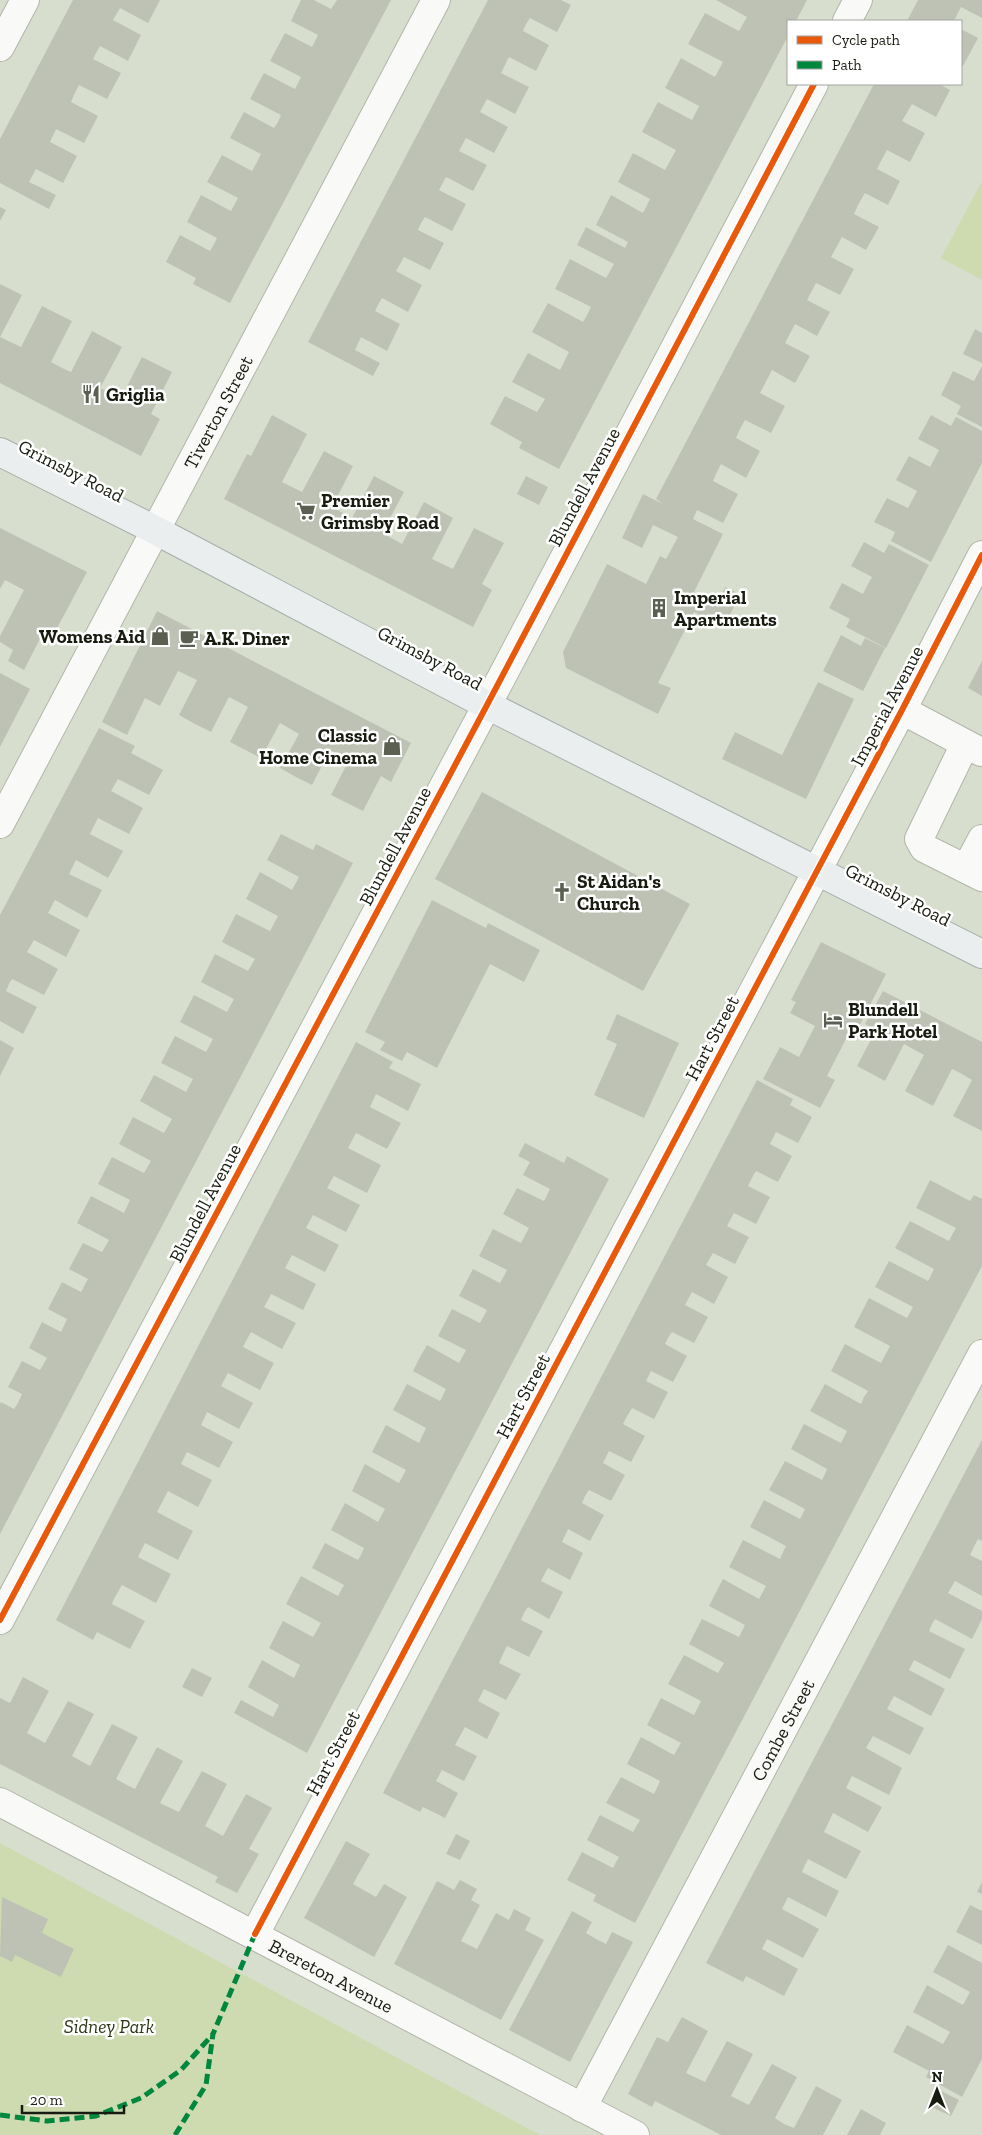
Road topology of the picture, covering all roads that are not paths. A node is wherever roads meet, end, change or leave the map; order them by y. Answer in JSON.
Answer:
{"nodes":[{"id":1,"x":25,"y":0,"type":"edge"},
{"id":2,"x":436,"y":0,"type":"edge"},
{"id":3,"x":858,"y":0,"type":"edge"},
{"id":4,"x":848,"y":20,"type":"edge"},
{"id":5,"x":0,"y":47,"type":"edge"},
{"id":6,"x":813,"y":85,"type":"edge"},
{"id":7,"x":0,"y":452,"type":"edge"},
{"id":8,"x":155,"y":530,"type":"junction"},
{"id":9,"x":982,"y":554,"type":"edge"},
{"id":10,"x":487,"y":705,"type":"junction"},
{"id":11,"x":902,"y":710,"type":"junction"},
{"id":12,"x":974,"y":748,"type":"edge"},
{"id":13,"x":0,"y":824,"type":"edge"},
{"id":14,"x":982,"y":839,"type":"edge"},
{"id":15,"x":818,"y":871,"type":"junction"},
{"id":16,"x":974,"y":873,"type":"edge"},
{"id":17,"x":982,"y":954,"type":"edge"},
{"id":18,"x":982,"y":1354,"type":"edge"},
{"id":19,"x":0,"y":1620,"type":"edge"},
{"id":20,"x":0,"y":1802,"type":"edge"},
{"id":21,"x":255,"y":1934,"type":"junction"},
{"id":22,"x":582,"y":2108,"type":"junction"},
{"id":23,"x":635,"y":2135,"type":"edge"}],
"edges":[{"from":1,"to":5,"type":"street"},
{"from":2,"to":8,"type":"street","name":"Tiverton Street"},
{"from":3,"to":4,"type":"street"},
{"from":6,"to":10,"type":"street","name":"Blundell Avenue"},
{"from":7,"to":8,"type":"main road","name":"Grimsby Road"},
{"from":8,"to":10,"type":"main road","name":"Grimsby Road"},
{"from":8,"to":13,"type":"street","name":"Tiverton Street"},
{"from":9,"to":11,"type":"street","name":"Imperial Avenue"},
{"from":10,"to":15,"type":"main road","name":"Grimsby Road"},
{"from":10,"to":19,"type":"street","name":"Blundell Avenue"},
{"from":11,"to":12,"type":"street"},
{"from":11,"to":15,"type":"street","name":"Imperial Avenue"},
{"from":12,"to":16,"type":"street"},
{"from":14,"to":16,"type":"street"},
{"from":15,"to":17,"type":"main road","name":"Grimsby Road"},
{"from":15,"to":21,"type":"street","name":"Hart Street"},
{"from":18,"to":22,"type":"street","name":"Combe Street"},
{"from":20,"to":21,"type":"street","name":"Brereton Avenue"},
{"from":21,"to":22,"type":"street","name":"Brereton Avenue"},
{"from":22,"to":23,"type":"street","name":"Brereton Avenue"}]}
